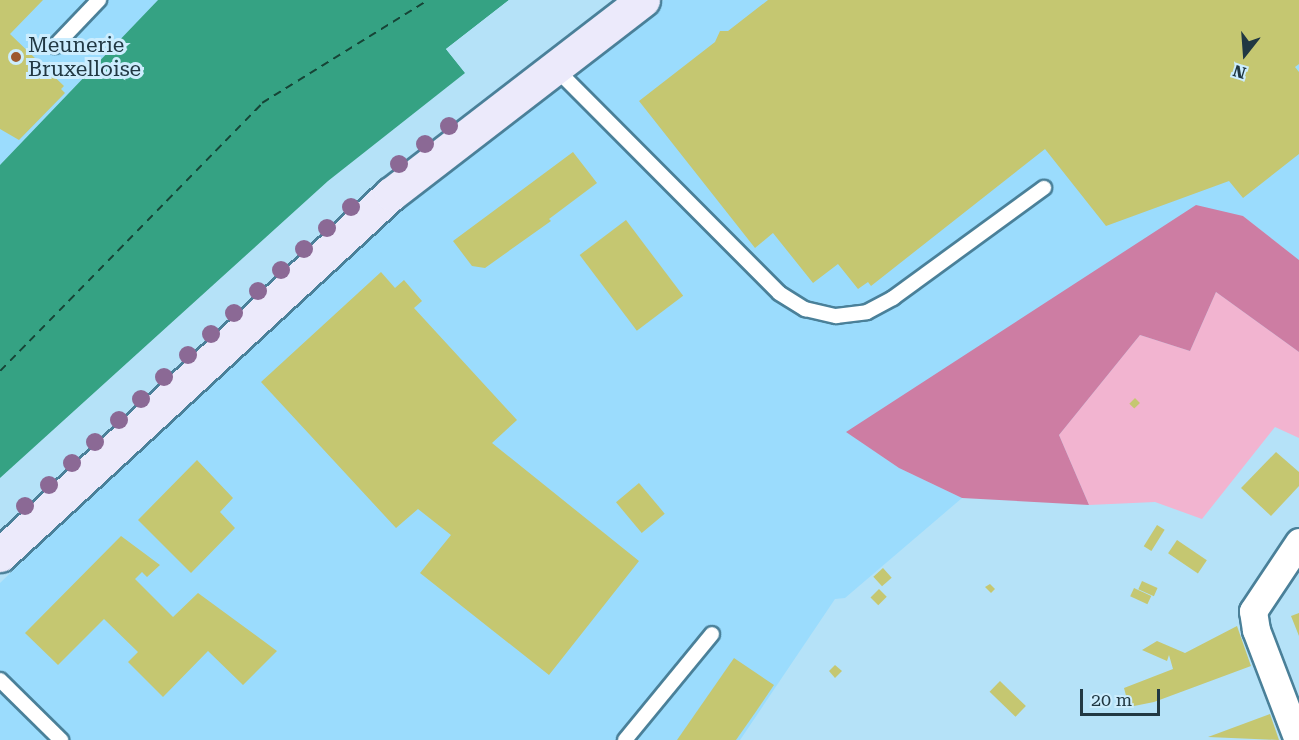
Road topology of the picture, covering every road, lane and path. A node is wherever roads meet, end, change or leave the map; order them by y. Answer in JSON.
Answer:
{"nodes":[{"id":1,"x":99,"y":0,"type":"edge"},
{"id":2,"x":643,"y":0,"type":"edge"},
{"id":3,"x":56,"y":46,"type":"dead end"},
{"id":4,"x":555,"y":68,"type":"junction"},
{"id":5,"x":1044,"y":188,"type":"dead end"},
{"id":6,"x":1299,"y":542,"type":"edge"},
{"id":7,"x":0,"y":555,"type":"edge"},
{"id":8,"x":712,"y":634,"type":"dead end"},
{"id":9,"x":0,"y":680,"type":"edge"},
{"id":10,"x":61,"y":740,"type":"edge"},
{"id":11,"x":625,"y":740,"type":"edge"},
{"id":12,"x":1298,"y":740,"type":"edge"}],
"edges":[{"from":1,"to":3,"type":"lane"},
{"from":2,"to":4,"type":"main road"},
{"from":4,"to":5,"type":"lane"},
{"from":4,"to":7,"type":"main road"},
{"from":6,"to":12,"type":"street"},
{"from":8,"to":11,"type":"lane"},
{"from":9,"to":10,"type":"lane"}]}
